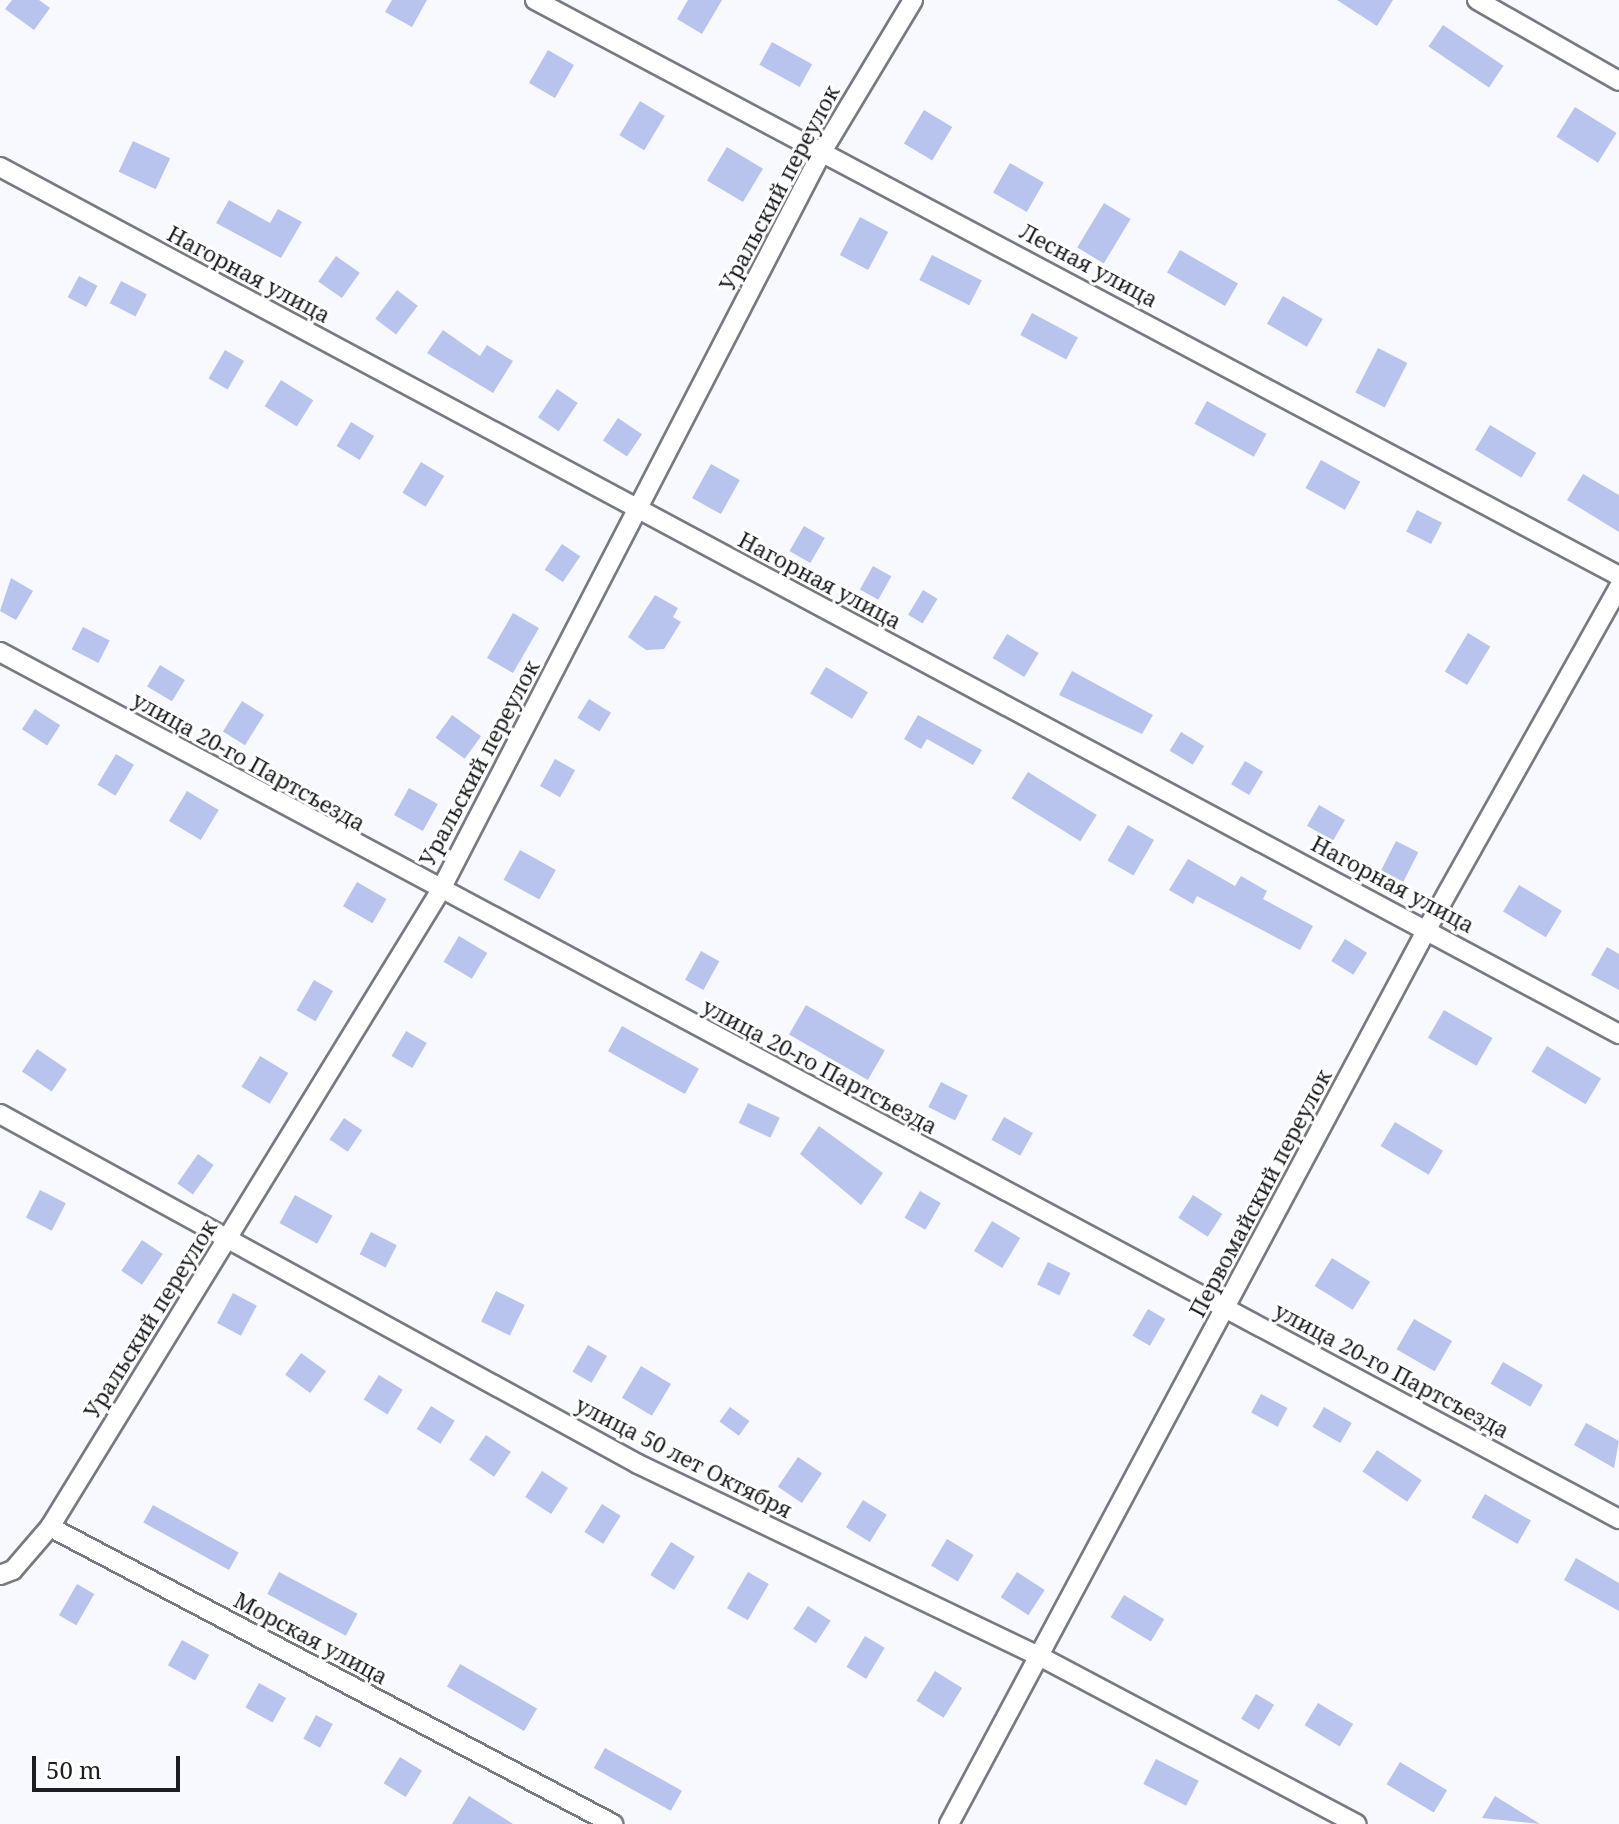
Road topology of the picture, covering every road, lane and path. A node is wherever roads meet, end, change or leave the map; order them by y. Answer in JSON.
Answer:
{"nodes":[{"id":1,"x":535,"y":0,"type":"edge"},
{"id":2,"x":913,"y":0,"type":"edge"},
{"id":3,"x":1477,"y":0,"type":"edge"},
{"id":4,"x":1619,"y":81,"type":"edge"},
{"id":5,"x":823,"y":150,"type":"junction"},
{"id":6,"x":0,"y":167,"type":"edge"},
{"id":7,"x":638,"y":511,"type":"junction"},
{"id":8,"x":1619,"y":576,"type":"edge"},
{"id":9,"x":1619,"y":587,"type":"edge"},
{"id":10,"x":0,"y":652,"type":"edge"},
{"id":11,"x":439,"y":893,"type":"junction"},
{"id":12,"x":1427,"y":929,"type":"junction"},
{"id":13,"x":1619,"y":1034,"type":"edge"},
{"id":14,"x":0,"y":1114,"type":"edge"},
{"id":15,"x":228,"y":1237,"type":"junction"},
{"id":16,"x":1227,"y":1308,"type":"junction"},
{"id":17,"x":1619,"y":1519,"type":"edge"},
{"id":18,"x":50,"y":1527,"type":"junction"},
{"id":19,"x":0,"y":1575,"type":"edge"},
{"id":20,"x":1041,"y":1657,"type":"junction"},
{"id":21,"x":613,"y":1824,"type":"edge"},
{"id":22,"x":949,"y":1824,"type":"edge"},
{"id":23,"x":1356,"y":1824,"type":"edge"}],
"edges":[{"from":1,"to":5,"type":"street","name":"Лесная улица"},
{"from":2,"to":5,"type":"street","name":"Уральский переулок"},
{"from":3,"to":4,"type":"street"},
{"from":5,"to":7,"type":"street","name":"Уральский переулок"},
{"from":5,"to":8,"type":"street","name":"Лесная улица"},
{"from":6,"to":7,"type":"street","name":"Нагорная улица"},
{"from":7,"to":11,"type":"street","name":"Уральский переулок"},
{"from":7,"to":12,"type":"street","name":"Нагорная улица"},
{"from":9,"to":12,"type":"street","name":"Первомайский переулок"},
{"from":10,"to":11,"type":"street","name":"улица 20-го Партсъезда"},
{"from":11,"to":15,"type":"street","name":"Уральский переулок"},
{"from":11,"to":16,"type":"street","name":"улица 20-го Партсъезда"},
{"from":12,"to":13,"type":"street","name":"Нагорная улица"},
{"from":12,"to":16,"type":"street","name":"Первомайский переулок"},
{"from":14,"to":15,"type":"street","name":"улица 50 лет Октября"},
{"from":15,"to":18,"type":"street","name":"Уральский переулок"},
{"from":15,"to":20,"type":"street","name":"улица 50 лет Октября"},
{"from":16,"to":17,"type":"street","name":"улица 20-го Партсъезда"},
{"from":16,"to":20,"type":"street","name":"Первомайский переулок"},
{"from":18,"to":19,"type":"street"},
{"from":18,"to":21,"type":"street","name":"Морская улица"},
{"from":20,"to":22,"type":"street","name":"Первомайский переулок"},
{"from":20,"to":23,"type":"street","name":"улица 50 лет Октября"}]}
